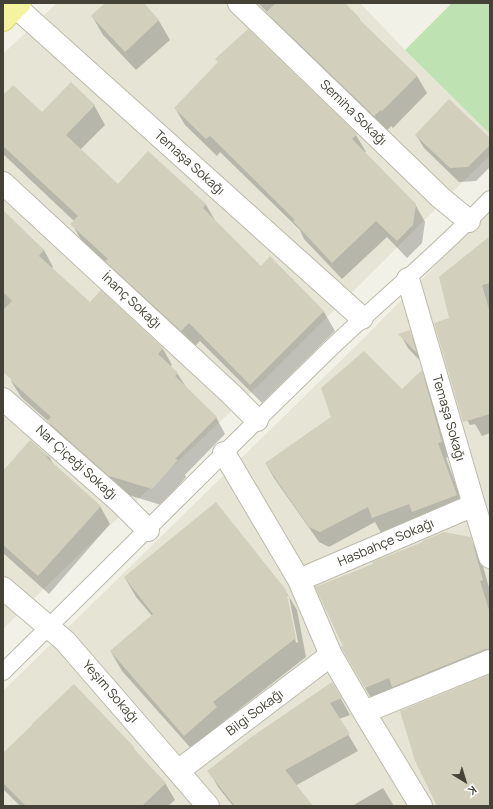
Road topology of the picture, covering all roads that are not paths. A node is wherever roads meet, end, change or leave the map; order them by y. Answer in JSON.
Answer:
{"nodes":[{"id":1,"x":239,"y":3,"type":"edge"},
{"id":2,"x":13,"y":10,"type":"edge"},
{"id":3,"x":3,"y":183,"type":"edge"},
{"id":4,"x":490,"y":199,"type":"edge"},
{"id":5,"x":469,"y":222,"type":"junction"},
{"id":6,"x":408,"y":279,"type":"junction"},
{"id":7,"x":362,"y":318,"type":"junction"},
{"id":8,"x":3,"y":399,"type":"edge"},
{"id":9,"x":257,"y":420,"type":"junction"},
{"id":10,"x":224,"y":453,"type":"junction"},
{"id":11,"x":474,"y":505,"type":"junction"},
{"id":12,"x":148,"y":530,"type":"junction"},
{"id":13,"x":490,"y":557,"type":"edge"},
{"id":14,"x":299,"y":580,"type":"junction"},
{"id":15,"x":3,"y":588,"type":"edge"},
{"id":16,"x":49,"y":627,"type":"junction"},
{"id":17,"x":331,"y":655,"type":"junction"},
{"id":18,"x":490,"y":661,"type":"edge"},
{"id":19,"x":3,"y":672,"type":"edge"},
{"id":20,"x":364,"y":712,"type":"junction"},
{"id":21,"x":178,"y":771,"type":"junction"},
{"id":22,"x":208,"y":806,"type":"edge"},
{"id":23,"x":421,"y":806,"type":"edge"}],
"edges":[{"from":1,"to":5,"type":"street","name":"Semiha Sokağı"},
{"from":2,"to":7,"type":"street","name":"Temaşa Sokağı"},
{"from":3,"to":9,"type":"street","name":"İnanç Sokağı"},
{"from":4,"to":5,"type":"street"},
{"from":5,"to":6,"type":"street"},
{"from":6,"to":7,"type":"street"},
{"from":6,"to":11,"type":"street","name":"Temaşa Sokağı"},
{"from":7,"to":9,"type":"street"},
{"from":8,"to":12,"type":"street","name":"Nar Çiçeği Sokağı"},
{"from":9,"to":10,"type":"street"},
{"from":10,"to":12,"type":"street"},
{"from":10,"to":14,"type":"street"},
{"from":11,"to":13,"type":"street","name":"Temaşa Sokağı"},
{"from":11,"to":14,"type":"street","name":"Hasbahçe Sokağı"},
{"from":12,"to":16,"type":"street"},
{"from":14,"to":17,"type":"street"},
{"from":15,"to":16,"type":"street","name":"Yeşim Sokağı"},
{"from":16,"to":19,"type":"street"},
{"from":16,"to":21,"type":"street","name":"Yeşim Sokağı"},
{"from":17,"to":20,"type":"street"},
{"from":17,"to":21,"type":"street","name":"Bilgi Sokağı"},
{"from":18,"to":20,"type":"street"},
{"from":20,"to":23,"type":"street"},
{"from":21,"to":22,"type":"street","name":"Yeşim Sokağı"}]}
